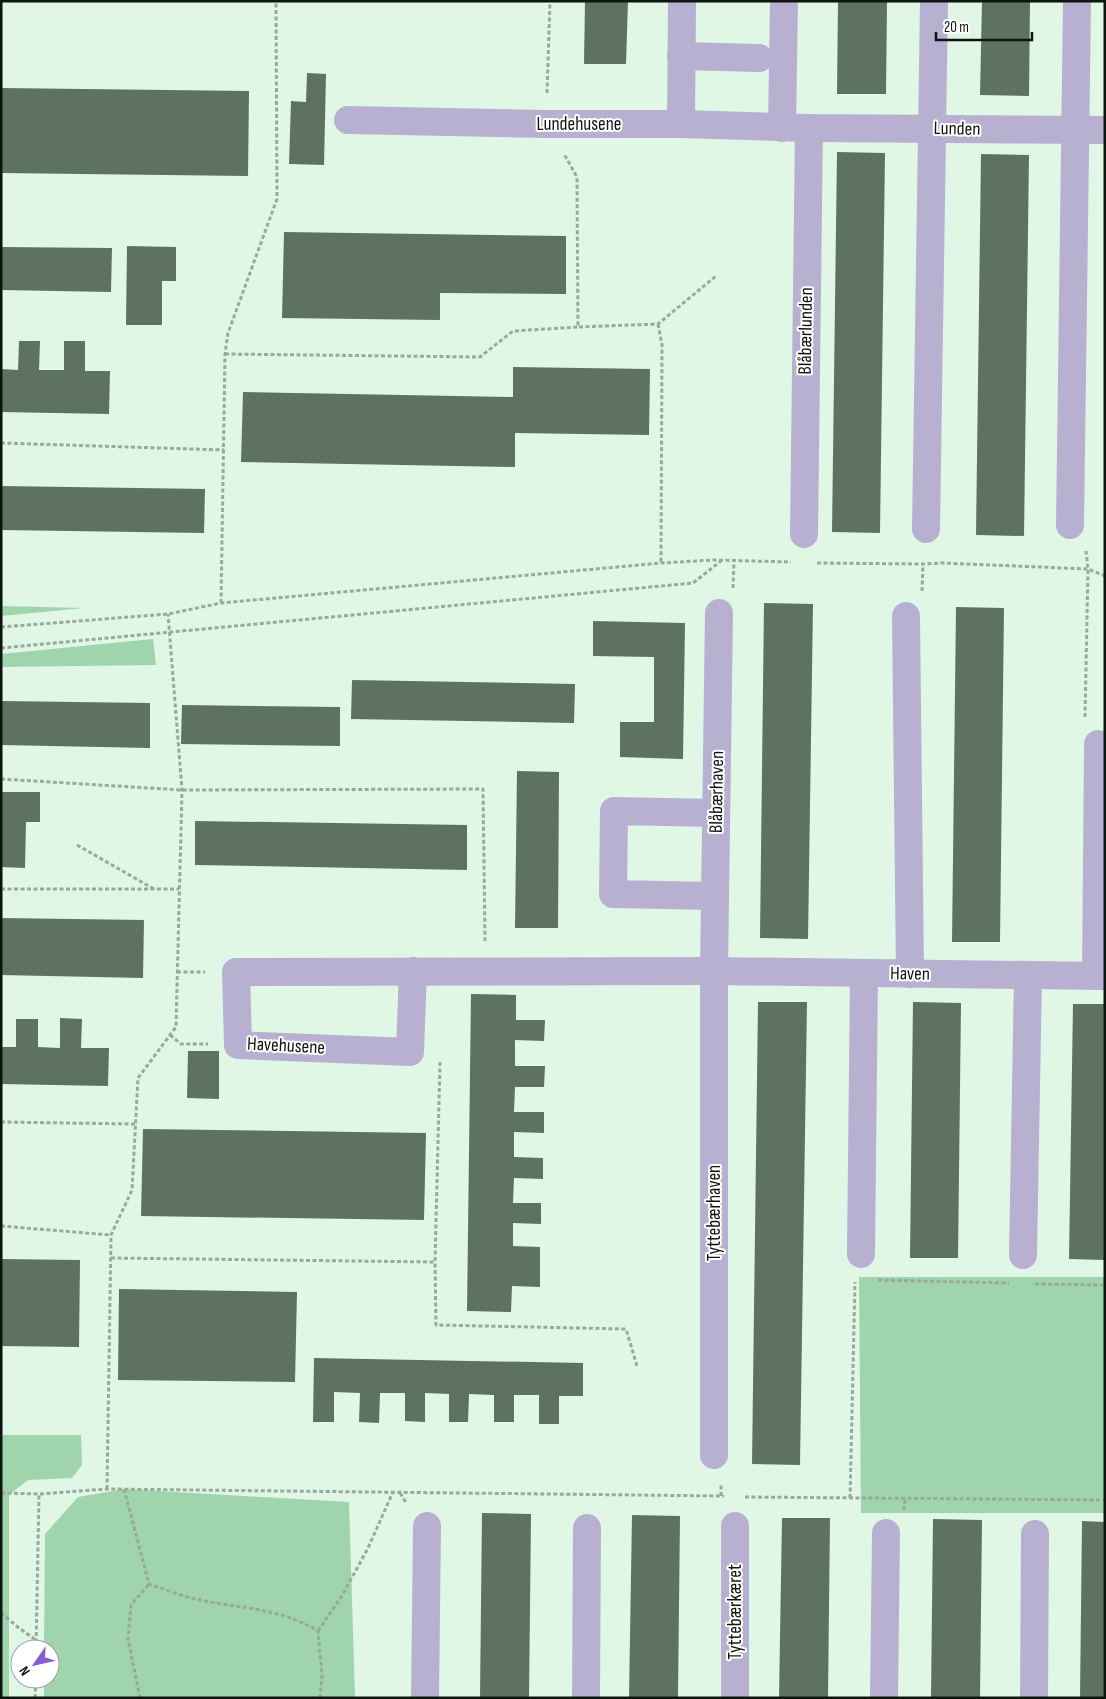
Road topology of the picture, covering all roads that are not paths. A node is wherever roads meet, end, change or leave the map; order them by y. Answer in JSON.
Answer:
{"nodes":[{"id":1,"x":682,"y":1,"type":"edge"},
{"id":2,"x":784,"y":1,"type":"edge"},
{"id":3,"x":934,"y":1,"type":"edge"},
{"id":4,"x":1077,"y":1,"type":"edge"},
{"id":5,"x":682,"y":56,"type":"junction"},
{"id":6,"x":759,"y":58,"type":"dead end"},
{"id":7,"x":348,"y":120,"type":"dead end"},
{"id":8,"x":680,"y":124,"type":"junction"},
{"id":9,"x":782,"y":128,"type":"junction"},
{"id":10,"x":809,"y":128,"type":"junction"},
{"id":11,"x":932,"y":128,"type":"junction"},
{"id":12,"x":1076,"y":130,"type":"junction"},
{"id":13,"x":1105,"y":130,"type":"edge"},
{"id":14,"x":1070,"y":525,"type":"road end"},
{"id":15,"x":926,"y":529,"type":"dead end"},
{"id":16,"x":804,"y":534,"type":"dead end"},
{"id":17,"x":719,"y":613,"type":"dead end"},
{"id":18,"x":906,"y":616,"type":"dead end"},
{"id":19,"x":1098,"y":744,"type":"road end"},
{"id":20,"x":716,"y":813,"type":"junction"},
{"id":21,"x":715,"y":896,"type":"junction"},
{"id":22,"x":413,"y":971,"type":"junction"},
{"id":23,"x":714,"y":971,"type":"junction"},
{"id":24,"x":864,"y":973,"type":"junction"},
{"id":25,"x":910,"y":974,"type":"junction"},
{"id":26,"x":1028,"y":975,"type":"junction"},
{"id":27,"x":1101,"y":976,"type":"edge"},
{"id":28,"x":1023,"y":1255,"type":"dead end"},
{"id":29,"x":862,"y":1267,"type":"road end"},
{"id":30,"x":714,"y":1454,"type":"dead end"},
{"id":31,"x":427,"y":1526,"type":"dead end"},
{"id":32,"x":735,"y":1526,"type":"dead end"},
{"id":33,"x":587,"y":1528,"type":"dead end"},
{"id":34,"x":886,"y":1533,"type":"dead end"},
{"id":35,"x":1035,"y":1534,"type":"dead end"},
{"id":36,"x":425,"y":1698,"type":"edge"},
{"id":37,"x":586,"y":1698,"type":"edge"},
{"id":38,"x":735,"y":1698,"type":"edge"},
{"id":39,"x":884,"y":1698,"type":"edge"},
{"id":40,"x":1034,"y":1698,"type":"edge"}],
"edges":[{"from":1,"to":5,"type":"street"},
{"from":2,"to":9,"type":"street"},
{"from":3,"to":11,"type":"street"},
{"from":4,"to":12,"type":"street"},
{"from":5,"to":6,"type":"street"},
{"from":5,"to":8,"type":"street"},
{"from":7,"to":8,"type":"street","name":"Lundehusene"},
{"from":8,"to":9,"type":"street","name":"Lundehusene"},
{"from":9,"to":10,"type":"street","name":"Lundehusene"},
{"from":10,"to":11,"type":"street","name":"Lunden"},
{"from":10,"to":16,"type":"street","name":"Blåbærlunden"},
{"from":11,"to":12,"type":"street","name":"Lunden"},
{"from":11,"to":15,"type":"street"},
{"from":12,"to":13,"type":"street","name":"Lunden"},
{"from":12,"to":14,"type":"street"},
{"from":17,"to":20,"type":"street","name":"Blåbærhaven"},
{"from":18,"to":25,"type":"street"},
{"from":19,"to":27,"type":"street"},
{"from":20,"to":21,"type":"street","name":"Blåbærhaven"},
{"from":20,"to":21,"type":"street"},
{"from":21,"to":23,"type":"street","name":"Blåbærhaven"},
{"from":22,"to":22,"type":"street","name":"Havehusene"},
{"from":22,"to":23,"type":"street","name":"Havehusene"},
{"from":23,"to":24,"type":"street","name":"Haven"},
{"from":23,"to":30,"type":"street","name":"Tyttebærhaven"},
{"from":24,"to":25,"type":"street","name":"Haven"},
{"from":24,"to":29,"type":"street"},
{"from":25,"to":26,"type":"street","name":"Haven"},
{"from":26,"to":27,"type":"street","name":"Haven"},
{"from":26,"to":28,"type":"street"},
{"from":31,"to":36,"type":"street"},
{"from":32,"to":38,"type":"street","name":"Tyttebærkæret"},
{"from":33,"to":37,"type":"street"},
{"from":34,"to":39,"type":"street"},
{"from":35,"to":40,"type":"street"}]}
